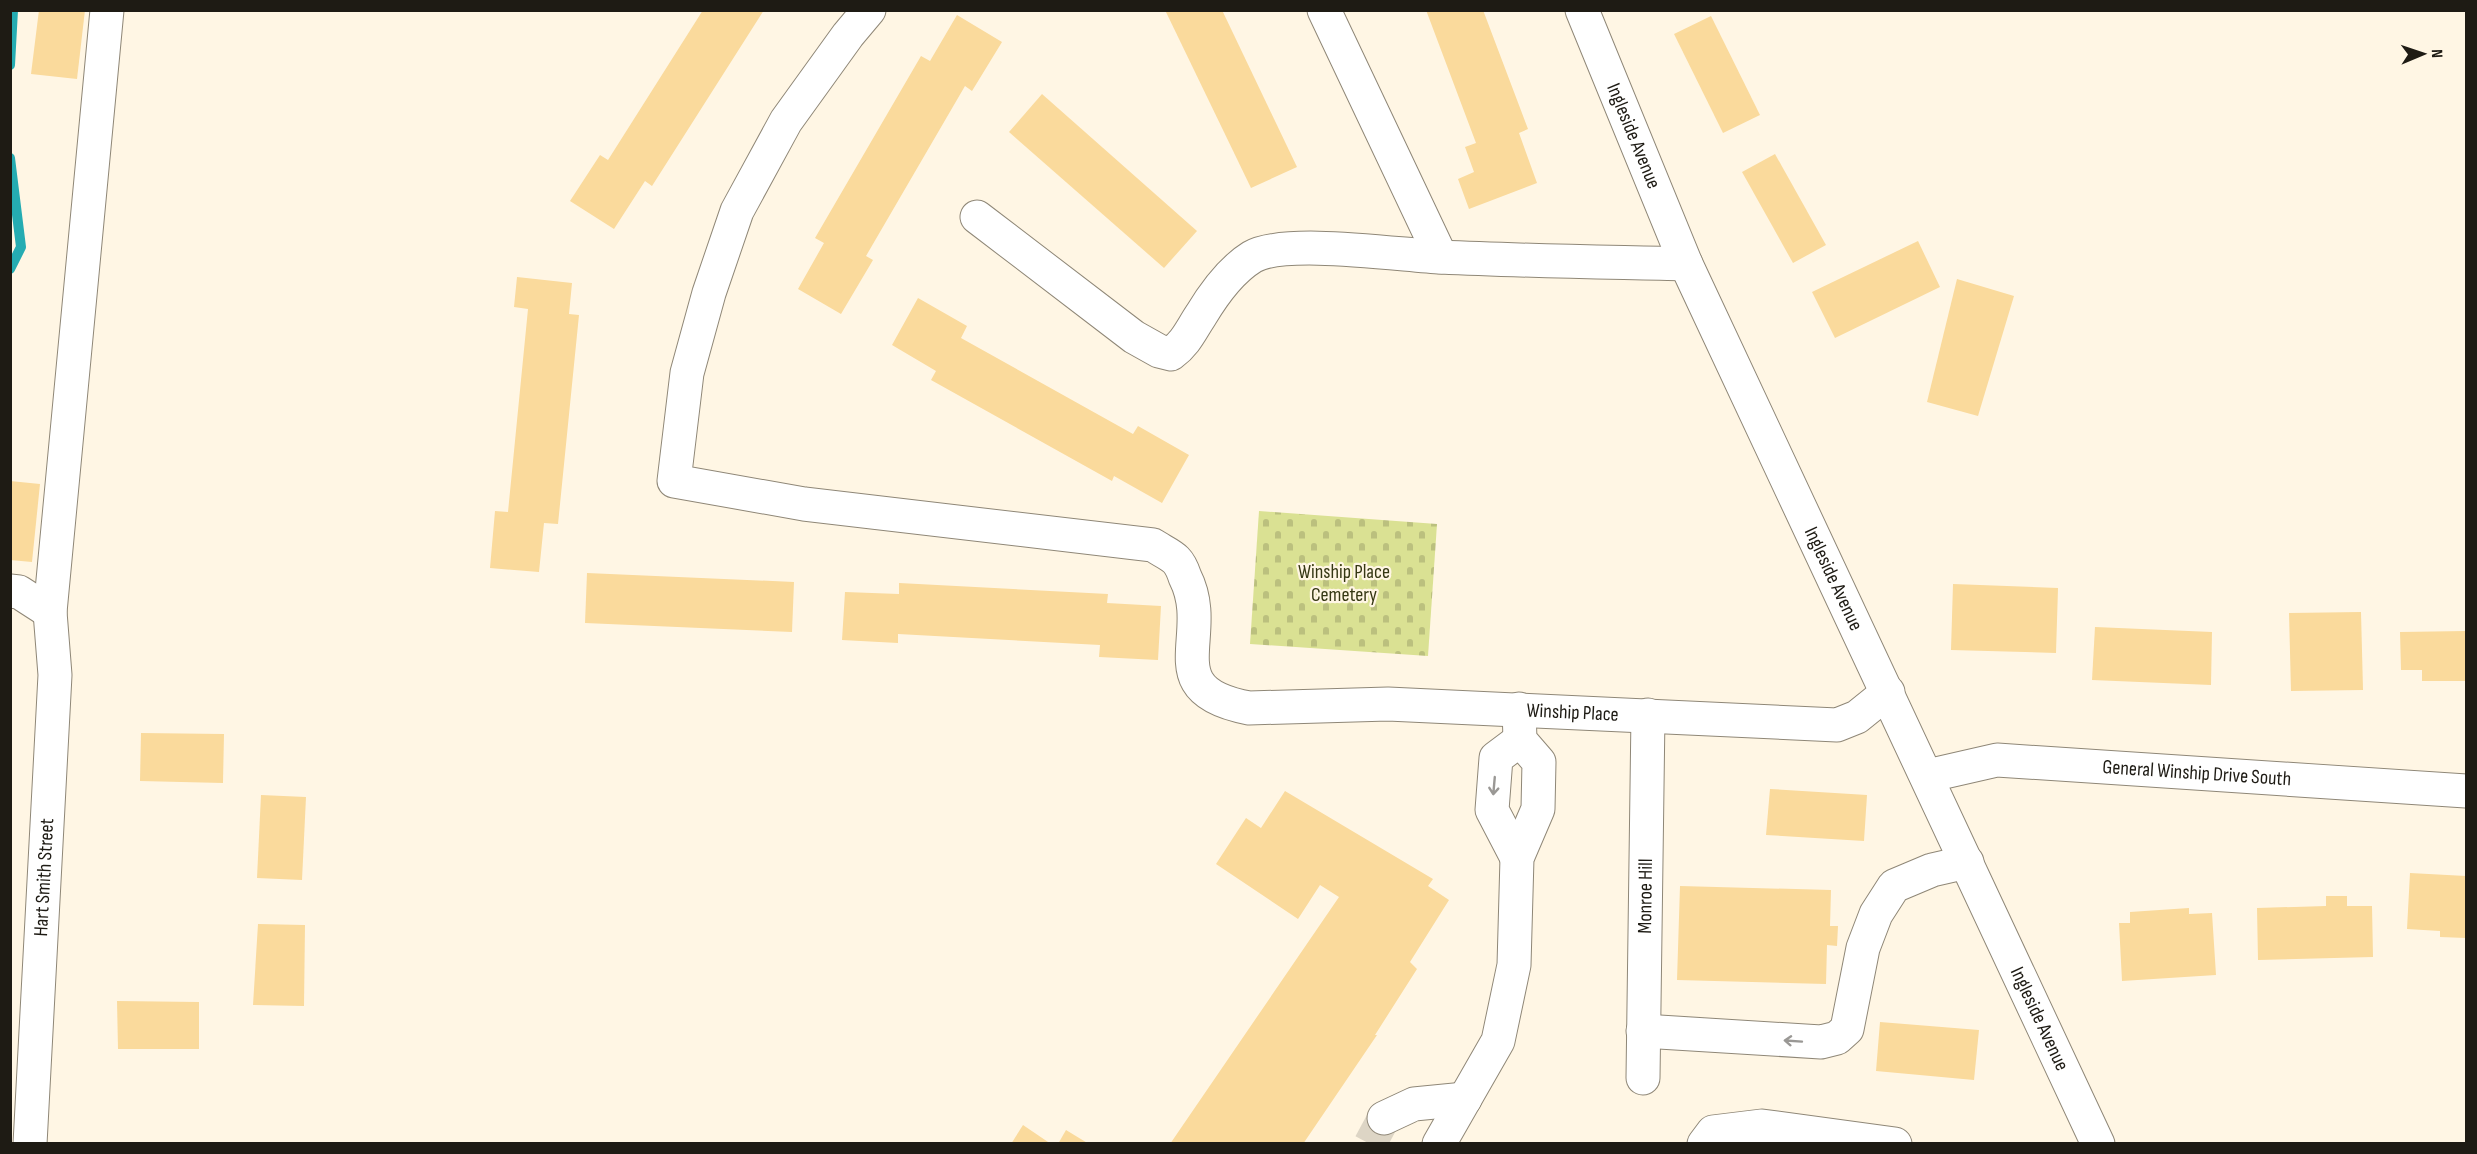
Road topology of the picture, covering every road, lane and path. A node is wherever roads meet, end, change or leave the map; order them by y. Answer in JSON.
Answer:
{"nodes":[{"id":1,"x":107,"y":10,"type":"edge"},
{"id":2,"x":869,"y":10,"type":"edge"},
{"id":3,"x":1324,"y":10,"type":"edge"},
{"id":4,"x":1582,"y":10,"type":"edge"},
{"id":5,"x":978,"y":217,"type":"dead end"},
{"id":6,"x":1441,"y":256,"type":"junction"},
{"id":7,"x":1686,"y":264,"type":"junction"},
{"id":8,"x":10,"y":591,"type":"edge"},
{"id":9,"x":50,"y":612,"type":"junction"},
{"id":10,"x":1888,"y":692,"type":"junction"},
{"id":11,"x":1648,"y":715,"type":"junction"},
{"id":12,"x":1520,"y":724,"type":"junction"},
{"id":13,"x":1927,"y":776,"type":"junction"},
{"id":14,"x":2466,"y":791,"type":"edge"},
{"id":15,"x":1517,"y":858,"type":"junction"},
{"id":16,"x":1967,"y":862,"type":"junction"},
{"id":17,"x":1643,"y":1031,"type":"junction"},
{"id":18,"x":1642,"y":1078,"type":"dead end"},
{"id":19,"x":1465,"y":1099,"type":"junction"},
{"id":20,"x":1384,"y":1118,"type":"tunnel mouth"},
{"id":21,"x":30,"y":1143,"type":"edge"},
{"id":22,"x":1439,"y":1143,"type":"edge"},
{"id":23,"x":1704,"y":1143,"type":"edge"},
{"id":24,"x":1895,"y":1143,"type":"edge"},
{"id":25,"x":2098,"y":1143,"type":"edge"}],
"edges":[{"from":1,"to":9,"type":"street","name":"Hart Smith Street"},
{"from":2,"to":12,"type":"street","name":"Winship Place"},
{"from":3,"to":6,"type":"street"},
{"from":4,"to":7,"type":"street","name":"Ingleside Avenue"},
{"from":5,"to":6,"type":"street"},
{"from":6,"to":7,"type":"street"},
{"from":7,"to":10,"type":"street","name":"Ingleside Avenue"},
{"from":8,"to":9,"type":"street"},
{"from":9,"to":21,"type":"street","name":"Hart Smith Street"},
{"from":10,"to":11,"type":"street","name":"Winship Place"},
{"from":10,"to":13,"type":"street","name":"Ingleside Avenue"},
{"from":11,"to":12,"type":"street","name":"Winship Place"},
{"from":11,"to":17,"type":"street","name":"Monroe Hill"},
{"from":12,"to":15,"type":"street"},
{"from":12,"to":15,"type":"street","one_way":true},
{"from":13,"to":14,"type":"street","name":"General Winship Drive South"},
{"from":13,"to":16,"type":"street","name":"Ingleside Avenue"},
{"from":15,"to":19,"type":"street"},
{"from":16,"to":17,"type":"street","one_way":true},
{"from":16,"to":25,"type":"street","name":"Ingleside Avenue"},
{"from":17,"to":18,"type":"street","name":"Monroe Hill"},
{"from":19,"to":20,"type":"street"},
{"from":19,"to":22,"type":"street"},
{"from":23,"to":24,"type":"street"}]}
